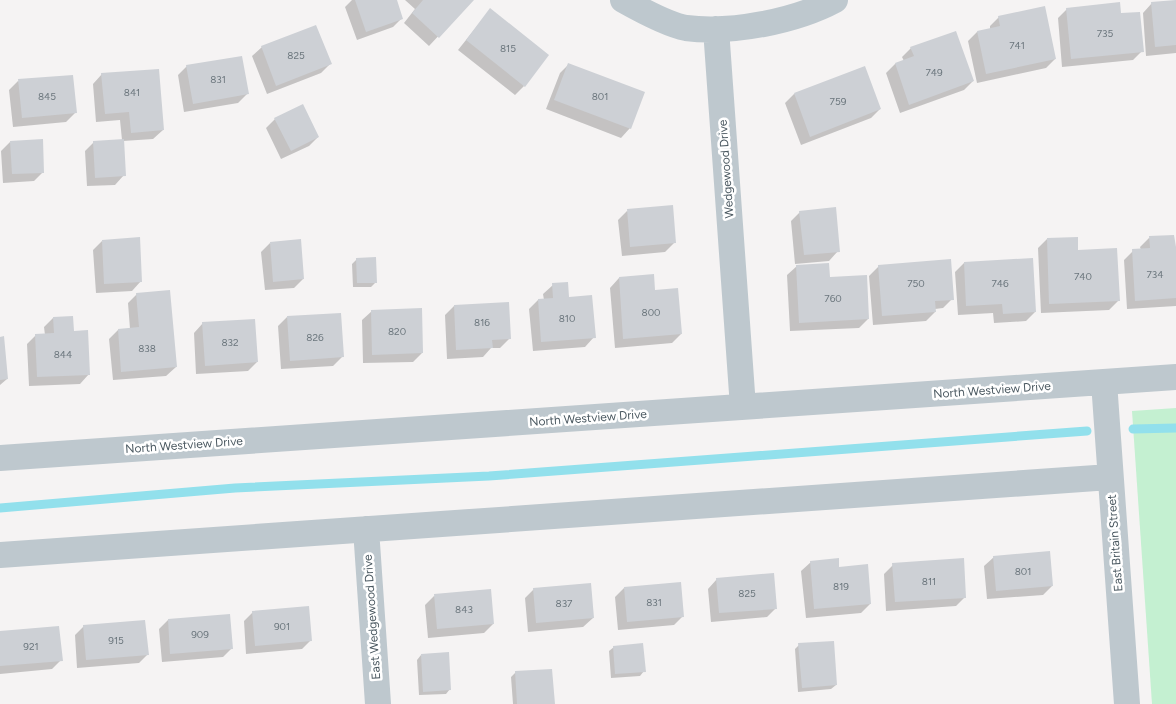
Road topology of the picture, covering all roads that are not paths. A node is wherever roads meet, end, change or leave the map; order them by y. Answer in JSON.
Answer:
{"nodes":[{"id":1,"x":623,"y":0,"type":"edge"},
{"id":2,"x":835,"y":0,"type":"edge"},
{"id":3,"x":716,"y":29,"type":"junction"},
{"id":4,"x":1176,"y":377,"type":"edge"},
{"id":5,"x":1104,"y":382,"type":"junction"},
{"id":6,"x":743,"y":407,"type":"junction"},
{"id":7,"x":0,"y":458,"type":"edge"},
{"id":8,"x":1110,"y":477,"type":"junction"},
{"id":9,"x":366,"y":529,"type":"junction"},
{"id":10,"x":0,"y":555,"type":"edge"},
{"id":11,"x":378,"y":704,"type":"edge"},
{"id":12,"x":1127,"y":704,"type":"edge"}],
"edges":[{"from":1,"to":3,"type":"street"},
{"from":2,"to":3,"type":"street"},
{"from":3,"to":6,"type":"street","name":"Wedgewood Drive"},
{"from":4,"to":5,"type":"street","name":"North Westview Drive"},
{"from":5,"to":6,"type":"street","name":"North Westview Drive"},
{"from":5,"to":8,"type":"street","name":"East Britain Street"},
{"from":6,"to":7,"type":"street","name":"North Westview Drive"},
{"from":8,"to":9,"type":"street"},
{"from":8,"to":12,"type":"street","name":"East Britain Street"},
{"from":9,"to":10,"type":"street"},
{"from":9,"to":11,"type":"street","name":"East Wedgewood Drive"}]}
